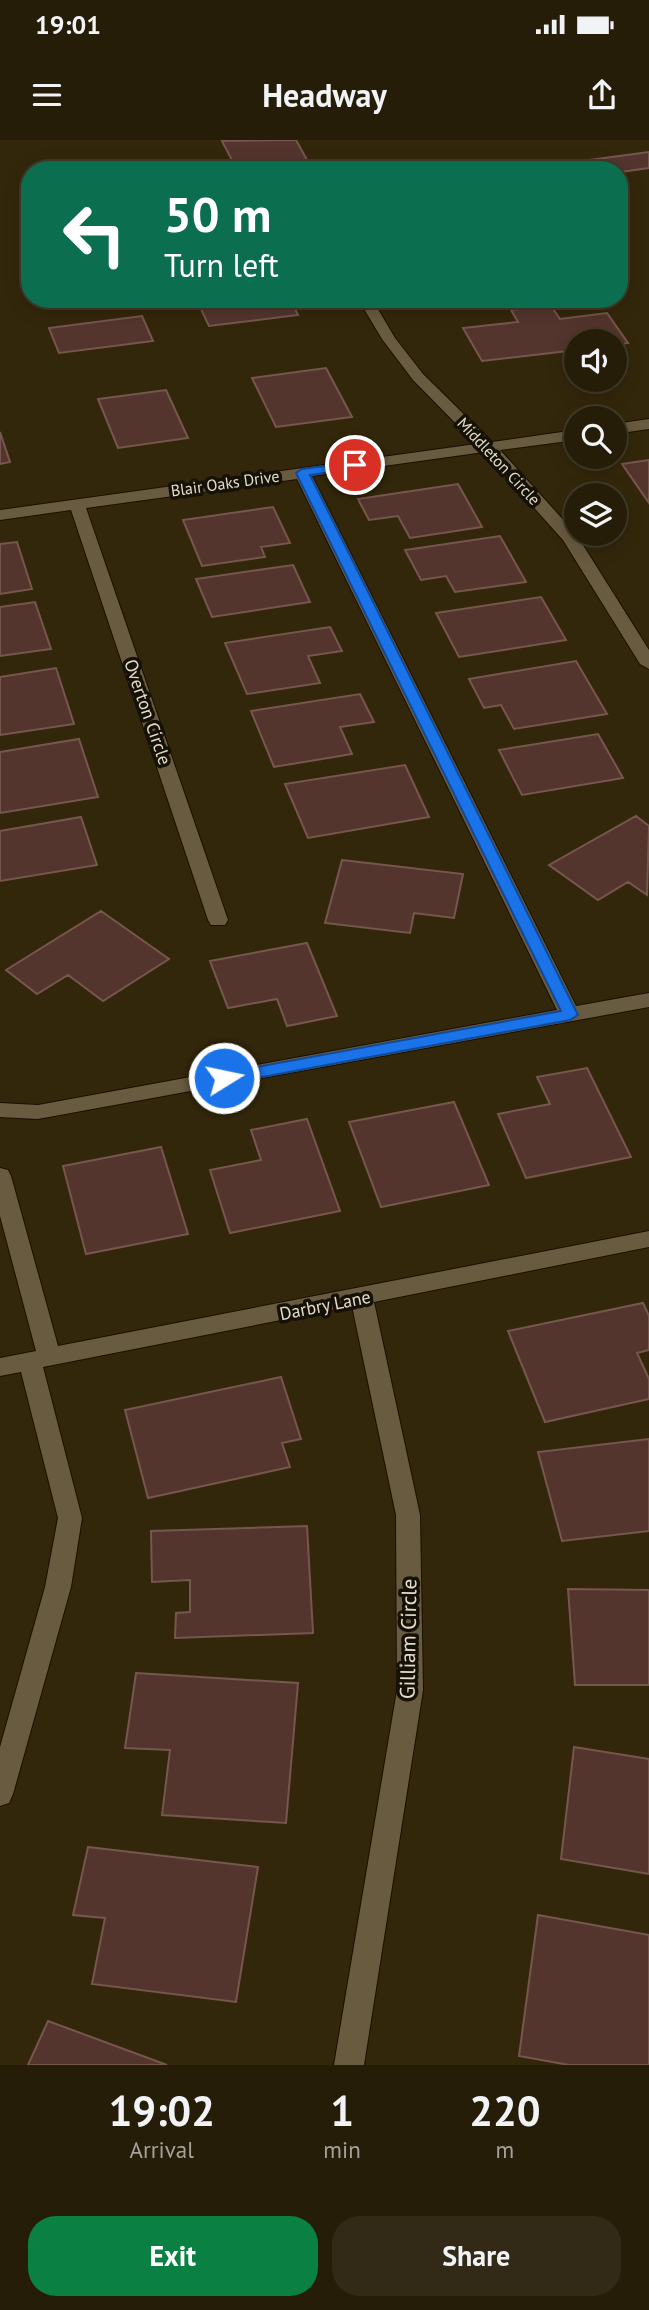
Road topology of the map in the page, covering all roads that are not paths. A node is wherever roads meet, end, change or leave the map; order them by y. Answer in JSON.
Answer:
{"nodes":[{"id":1,"x":370,"y":308,"type":"edge"},
{"id":2,"x":649,"y":424,"type":"edge"},
{"id":3,"x":627,"y":427,"type":"edge"},
{"id":4,"x":564,"y":437,"type":"edge"},
{"id":5,"x":488,"y":447,"type":"junction"},
{"id":6,"x":302,"y":473,"type":"junction"},
{"id":7,"x":77,"y":504,"type":"junction"},
{"id":8,"x":0,"y":515,"type":"edge"},
{"id":9,"x":649,"y":664,"type":"edge"},
{"id":10,"x":218,"y":920,"type":"dead end"},
{"id":11,"x":649,"y":1000,"type":"edge"},
{"id":12,"x":570,"y":1015,"type":"junction"},
{"id":13,"x":0,"y":1110,"type":"edge"},
{"id":14,"x":0,"y":1176,"type":"edge"},
{"id":15,"x":649,"y":1239,"type":"edge"},
{"id":16,"x":362,"y":1298,"type":"junction"},
{"id":17,"x":40,"y":1359,"type":"junction"},
{"id":18,"x":0,"y":1367,"type":"edge"},
{"id":19,"x":0,"y":1794,"type":"edge"},
{"id":20,"x":349,"y":2065,"type":"edge"}],
"edges":[{"from":1,"to":5,"type":"street","name":"Middleton Circle"},
{"from":2,"to":3,"type":"street"},
{"from":4,"to":5,"type":"street","name":"Blair Oaks Drive"},
{"from":5,"to":6,"type":"street","name":"Blair Oaks Drive"},
{"from":5,"to":9,"type":"street","name":"Middleton Circle"},
{"from":6,"to":7,"type":"street","name":"Blair Oaks Drive"},
{"from":6,"to":12,"type":"street"},
{"from":7,"to":8,"type":"street","name":"Blair Oaks Drive"},
{"from":7,"to":10,"type":"street","name":"Overton Circle"},
{"from":11,"to":12,"type":"street"},
{"from":12,"to":13,"type":"street"},
{"from":14,"to":17,"type":"street"},
{"from":15,"to":16,"type":"street","name":"Darbry Lane"},
{"from":16,"to":17,"type":"street","name":"Darbry Lane"},
{"from":16,"to":20,"type":"street","name":"Gilliam Circle"},
{"from":17,"to":18,"type":"street","name":"Darbry Lane"},
{"from":17,"to":19,"type":"street"}]}
